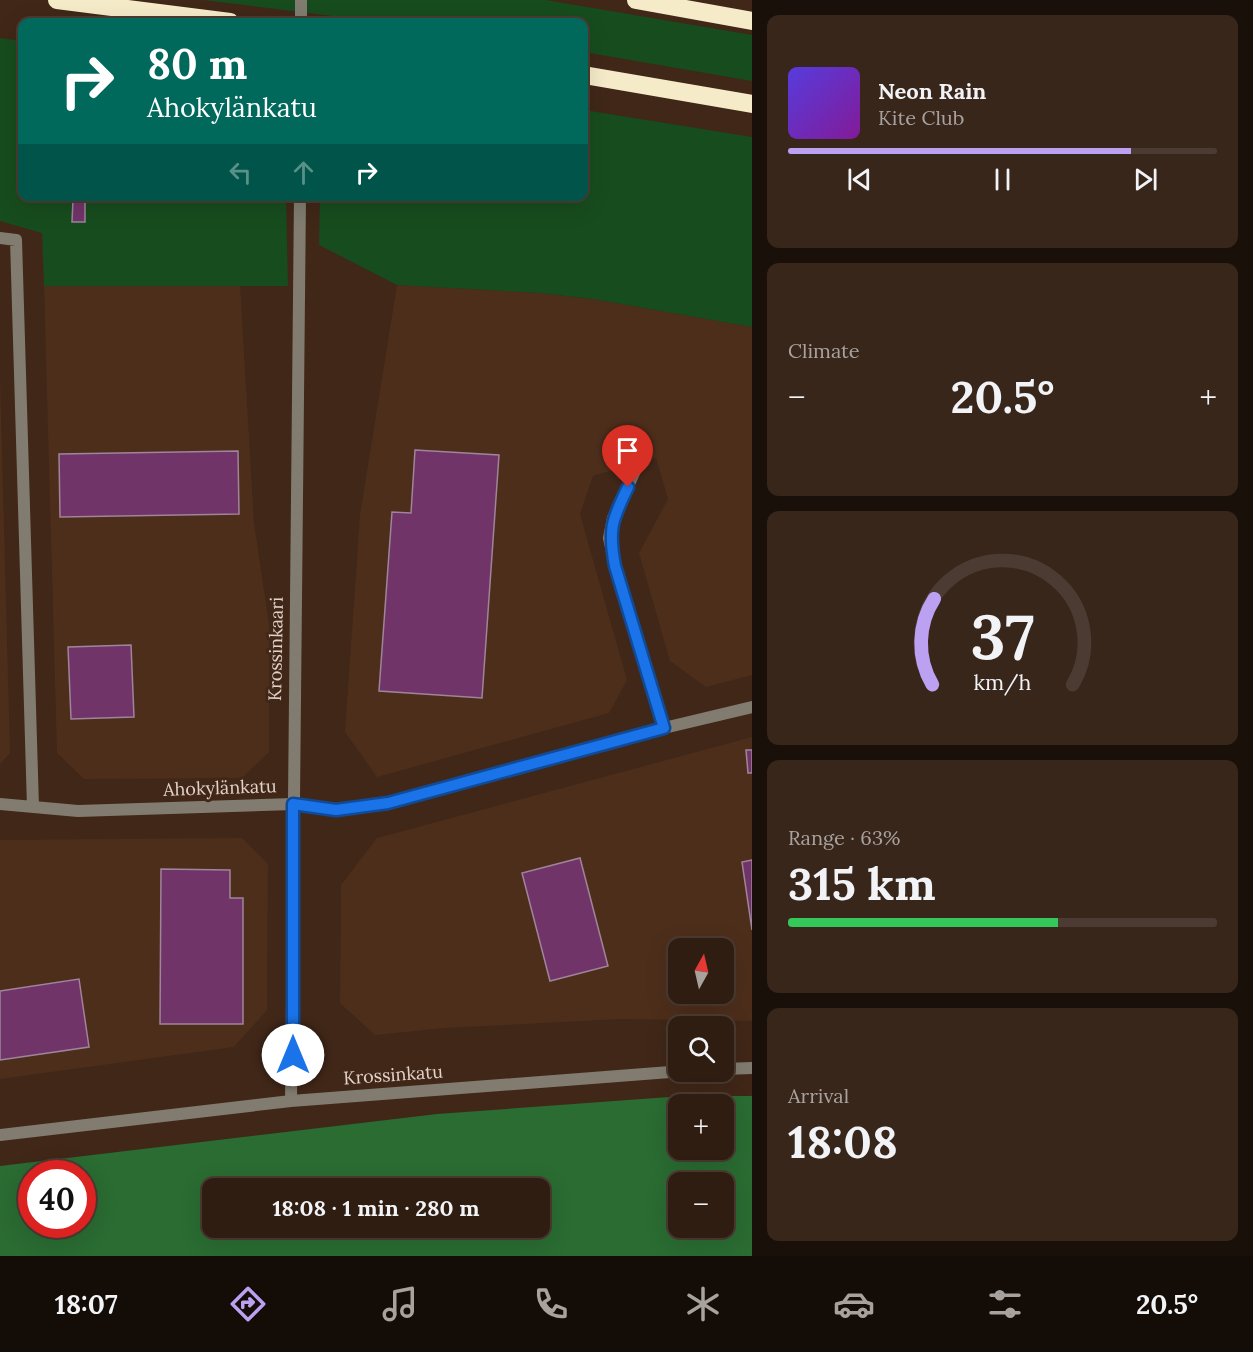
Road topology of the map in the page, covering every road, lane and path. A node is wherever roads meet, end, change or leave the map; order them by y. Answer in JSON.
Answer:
{"nodes":[{"id":1,"x":57,"y":0,"type":"edge"},
{"id":2,"x":301,"y":0,"type":"edge"},
{"id":3,"x":636,"y":0,"type":"edge"},
{"id":4,"x":199,"y":18,"type":"edge"},
{"id":5,"x":301,"y":18,"type":"edge"},
{"id":6,"x":752,"y":21,"type":"edge"},
{"id":7,"x":588,"y":76,"type":"edge"},
{"id":8,"x":752,"y":104,"type":"edge"},
{"id":9,"x":300,"y":201,"type":"edge"},
{"id":10,"x":0,"y":238,"type":"edge"},
{"id":11,"x":635,"y":471,"type":"dead end"},
{"id":12,"x":752,"y":707,"type":"edge"},
{"id":13,"x":664,"y":728,"type":"junction"},
{"id":14,"x":0,"y":804,"type":"edge"},
{"id":15,"x":293,"y":804,"type":"junction"},
{"id":16,"x":33,"y":807,"type":"junction"},
{"id":17,"x":752,"y":1068,"type":"edge"},
{"id":18,"x":734,"y":1069,"type":"edge"},
{"id":19,"x":668,"y":1072,"type":"edge"},
{"id":20,"x":291,"y":1101,"type":"junction"},
{"id":21,"x":0,"y":1135,"type":"edge"}],
"edges":[{"from":1,"to":4,"type":"highway"},
{"from":2,"to":5,"type":"street"},
{"from":3,"to":6,"type":"highway"},
{"from":7,"to":8,"type":"highway"},
{"from":9,"to":15,"type":"street","name":"Krossinkaari"},
{"from":10,"to":16,"type":"street"},
{"from":11,"to":13,"type":"street"},
{"from":12,"to":13,"type":"street","name":"Ahokylänkatu"},
{"from":13,"to":15,"type":"street","name":"Ahokylänkatu"},
{"from":14,"to":16,"type":"street","name":"Ahokylänkatu"},
{"from":15,"to":16,"type":"street","name":"Ahokylänkatu"},
{"from":15,"to":20,"type":"street","name":"Krossinkaari"},
{"from":17,"to":18,"type":"street"},
{"from":19,"to":20,"type":"street","name":"Krossinkatu"},
{"from":20,"to":21,"type":"street","name":"Krossinkatu"}]}
